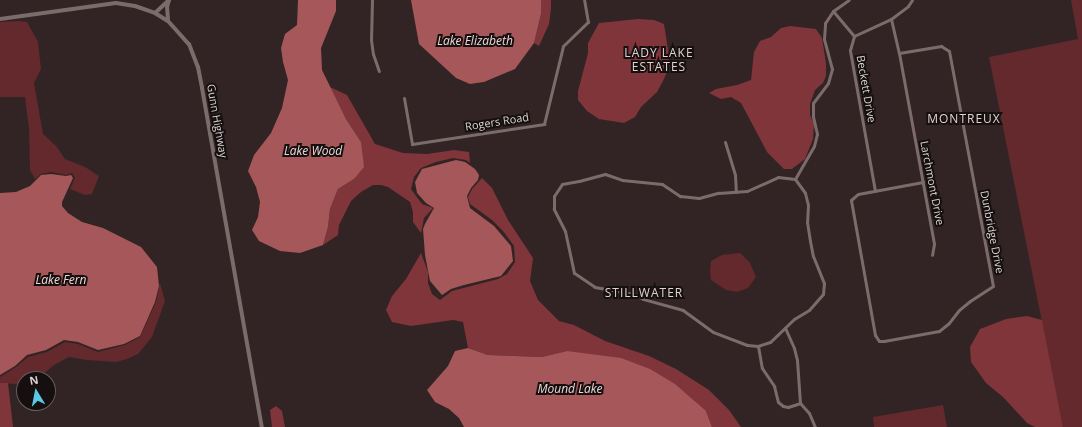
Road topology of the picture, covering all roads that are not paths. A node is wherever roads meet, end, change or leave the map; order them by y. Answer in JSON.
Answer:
{"nodes":[{"id":1,"x":169,"y":0,"type":"edge"},
{"id":2,"x":372,"y":0,"type":"edge"},
{"id":3,"x":584,"y":0,"type":"edge"},
{"id":4,"x":849,"y":0,"type":"edge"},
{"id":5,"x":912,"y":0,"type":"edge"},
{"id":6,"x":833,"y":11,"type":"junction"},
{"id":7,"x":155,"y":13,"type":"junction"},
{"id":8,"x":0,"y":19,"type":"edge"},
{"id":9,"x":891,"y":19,"type":"junction"},
{"id":10,"x":168,"y":21,"type":"junction"},
{"id":11,"x":854,"y":36,"type":"junction"},
{"id":12,"x":899,"y":53,"type":"junction"},
{"id":13,"x":379,"y":71,"type":"dead end"},
{"id":14,"x":404,"y":98,"type":"dead end"},
{"id":15,"x":725,"y":142,"type":"dead end"},
{"id":16,"x":795,"y":179,"type":"junction"},
{"id":17,"x":923,"y":182,"type":"junction"},
{"id":18,"x":876,"y":191,"type":"junction"},
{"id":19,"x":736,"y":192,"type":"junction"},
{"id":20,"x":932,"y":255,"type":"dead end"},
{"id":21,"x":785,"y":328,"type":"junction"},
{"id":22,"x":758,"y":346,"type":"junction"},
{"id":23,"x":800,"y":403,"type":"junction"},
{"id":24,"x":264,"y":427,"type":"edge"},
{"id":25,"x":815,"y":427,"type":"edge"}],
"edges":[{"from":1,"to":7,"type":"main road"},
{"from":1,"to":10,"type":"main road"},
{"from":2,"to":13,"type":"street"},
{"from":3,"to":14,"type":"street","name":"Rogers Road"},
{"from":4,"to":6,"type":"street"},
{"from":5,"to":9,"type":"street"},
{"from":6,"to":11,"type":"street"},
{"from":6,"to":16,"type":"street"},
{"from":7,"to":8,"type":"main road","name":"Gunn Highway"},
{"from":7,"to":10,"type":"main road","name":"Gunn Highway"},
{"from":9,"to":11,"type":"street"},
{"from":9,"to":12,"type":"street","name":"Larchmont Drive"},
{"from":10,"to":24,"type":"main road","name":"Gunn Highway"},
{"from":11,"to":18,"type":"street","name":"Beckett Drive"},
{"from":12,"to":17,"type":"street","name":"Larchmont Drive"},
{"from":12,"to":18,"type":"street","name":"Dunbridge Drive"},
{"from":15,"to":19,"type":"street"},
{"from":16,"to":19,"type":"street"},
{"from":16,"to":21,"type":"street"},
{"from":17,"to":18,"type":"street","name":"Dunbridge Drive"},
{"from":17,"to":20,"type":"street","name":"Larchmont Drive"},
{"from":19,"to":22,"type":"street"},
{"from":21,"to":22,"type":"street"},
{"from":21,"to":23,"type":"street"},
{"from":22,"to":23,"type":"street"},
{"from":23,"to":25,"type":"street"}]}
